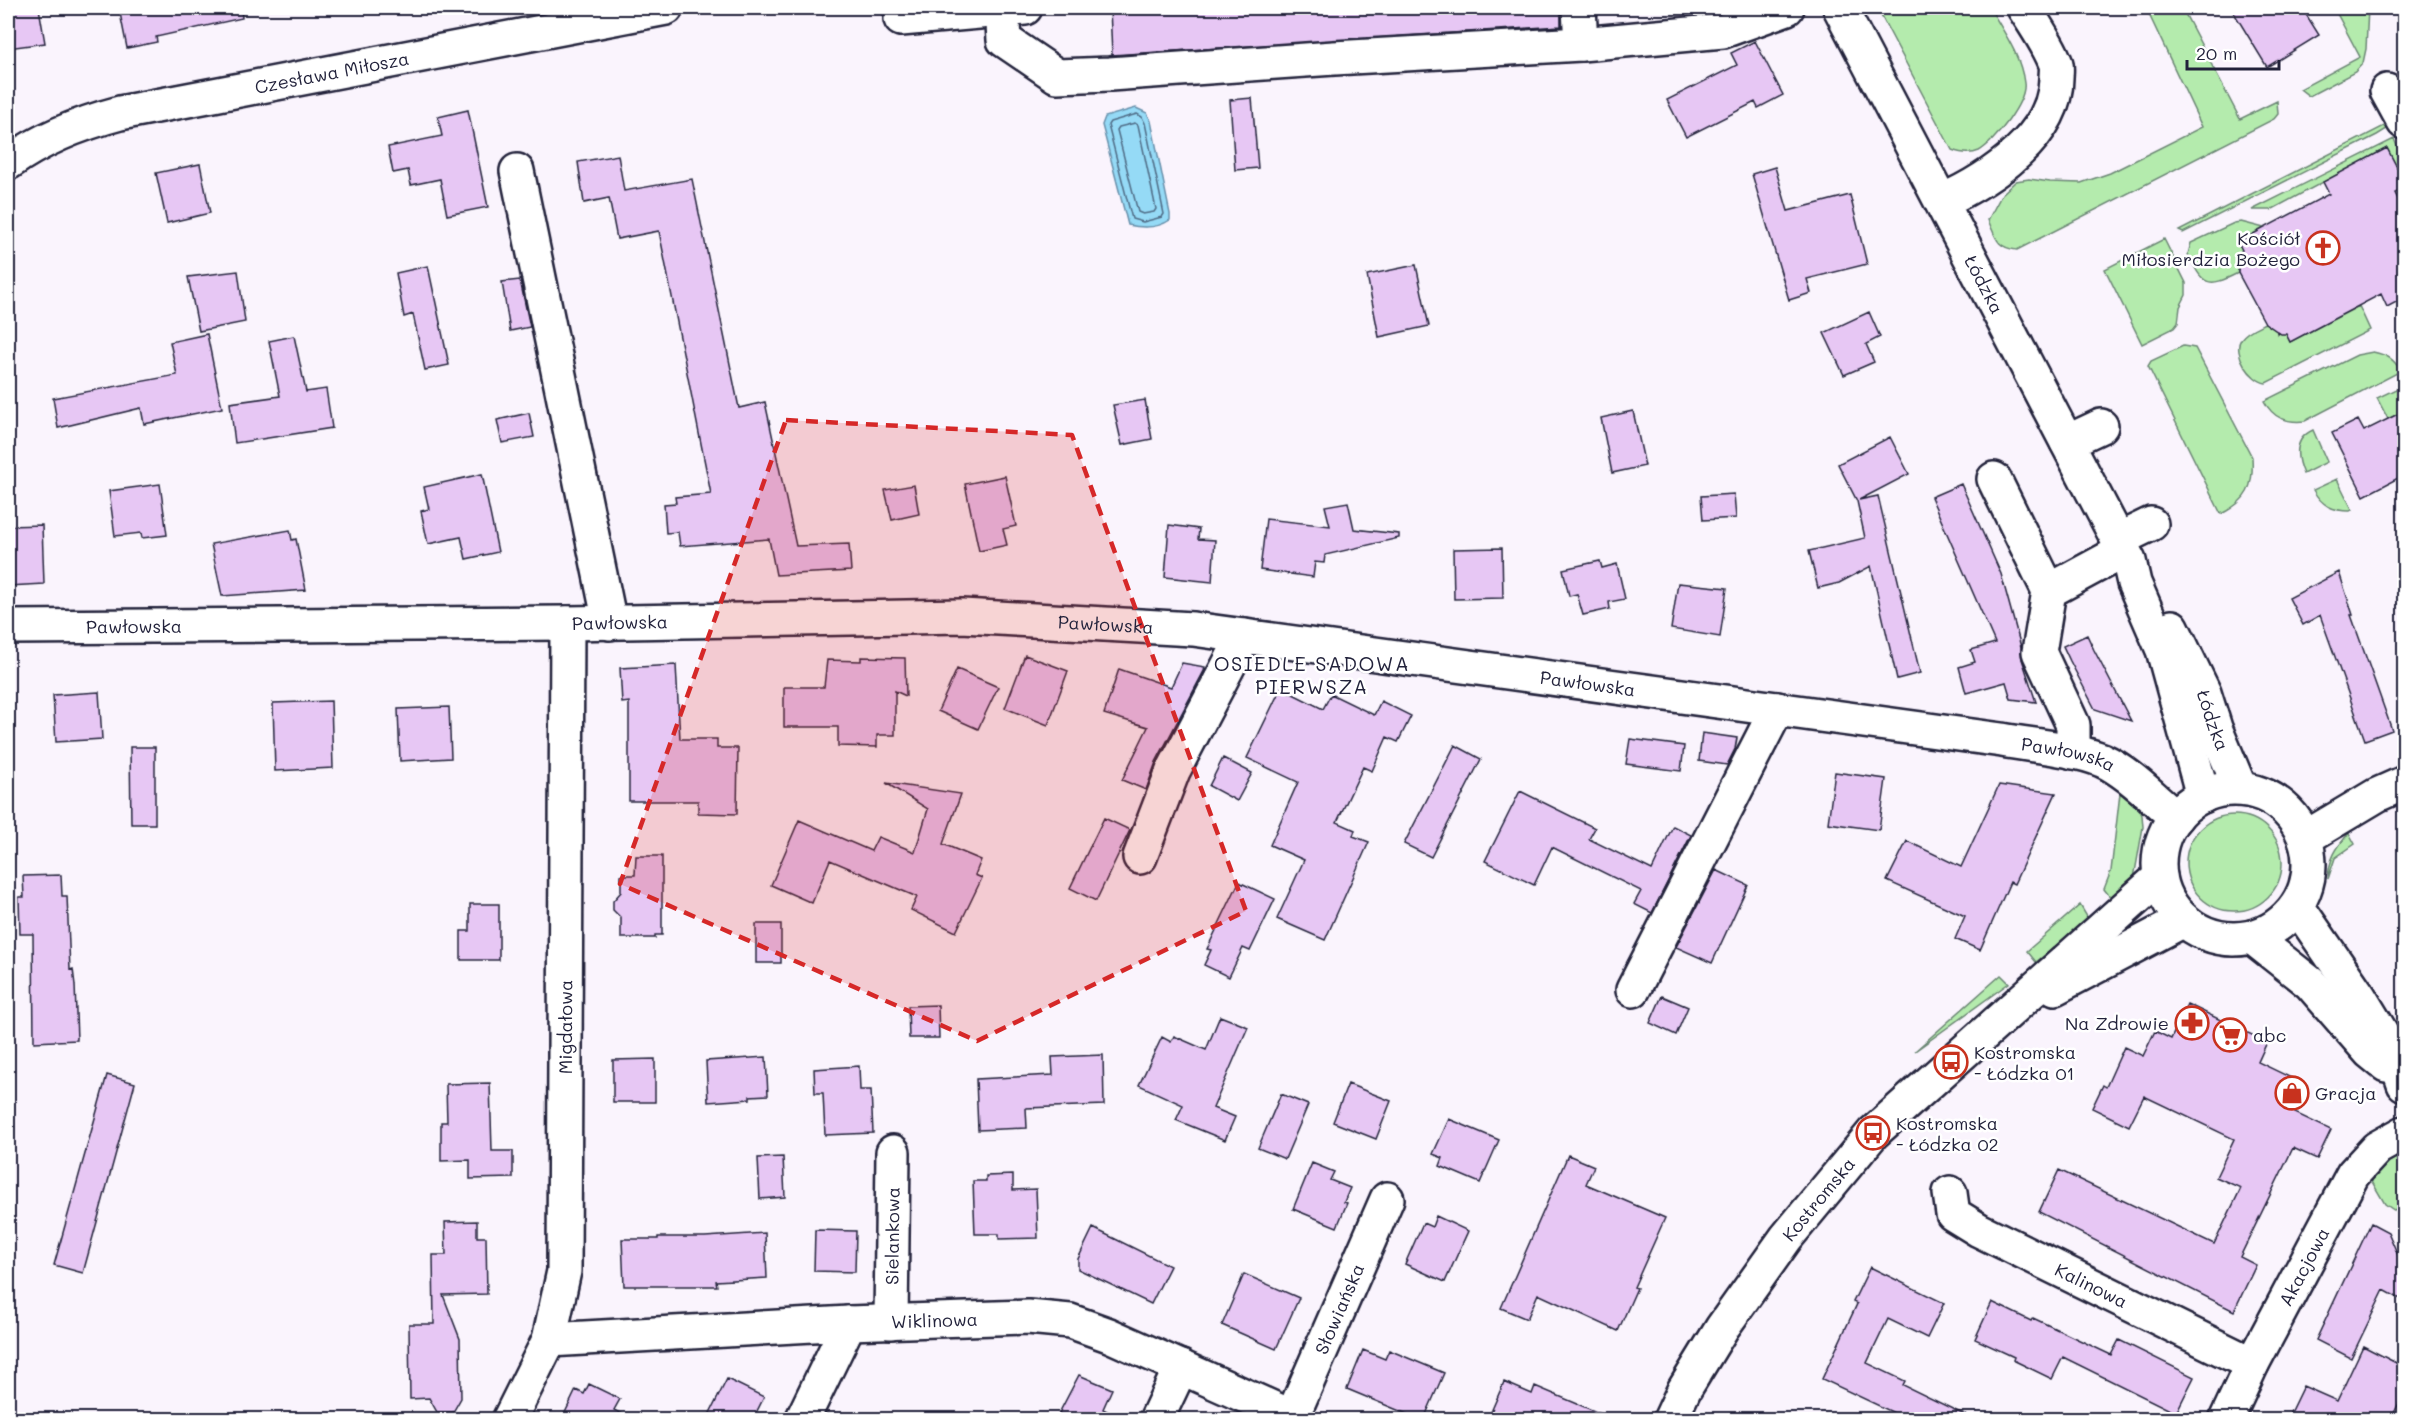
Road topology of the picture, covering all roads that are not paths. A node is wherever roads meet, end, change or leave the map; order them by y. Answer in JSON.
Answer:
{"nodes":[{"id":1,"x":666,"y":8,"type":"edge"},
{"id":2,"x":1010,"y":8,"type":"edge"},
{"id":3,"x":1579,"y":8,"type":"edge"},
{"id":4,"x":1787,"y":8,"type":"edge"},
{"id":5,"x":1840,"y":8,"type":"edge"},
{"id":6,"x":2024,"y":8,"type":"edge"},
{"id":7,"x":901,"y":19,"type":"dead end"},
{"id":8,"x":1581,"y":44,"type":"junction"},
{"id":9,"x":2387,"y":91,"type":"dead end"},
{"id":10,"x":2404,"y":122,"type":"edge"},
{"id":11,"x":8,"y":163,"type":"edge"},
{"id":12,"x":517,"y":171,"type":"dead end"},
{"id":13,"x":1942,"y":201,"type":"junction"},
{"id":14,"x":2101,"y":426,"type":"dead end"},
{"id":15,"x":2067,"y":442,"type":"junction"},
{"id":16,"x":1994,"y":479,"type":"dead end"},
{"id":17,"x":2151,"y":524,"type":"dead end"},
{"id":18,"x":2123,"y":551,"type":"junction"},
{"id":19,"x":2049,"y":591,"type":"junction"},
{"id":20,"x":567,"y":623,"type":"junction"},
{"id":21,"x":610,"y":623,"type":"junction"},
{"id":22,"x":8,"y":627,"type":"edge"},
{"id":23,"x":1244,"y":636,"type":"junction"},
{"id":24,"x":1777,"y":709,"type":"junction"},
{"id":25,"x":2073,"y":753,"type":"junction"},
{"id":26,"x":2404,"y":783,"type":"edge"},
{"id":27,"x":2240,"y":788,"type":"junction"},
{"id":28,"x":2203,"y":796,"type":"junction"},
{"id":29,"x":2176,"y":817,"type":"junction"},
{"id":30,"x":2305,"y":838,"type":"junction"},
{"id":31,"x":1140,"y":857,"type":"dead end"},
{"id":32,"x":2160,"y":877,"type":"junction"},
{"id":33,"x":2297,"y":906,"type":"junction"},
{"id":34,"x":2184,"y":920,"type":"junction"},
{"id":35,"x":2252,"y":937,"type":"junction"},
{"id":36,"x":1633,"y":990,"type":"dead end"},
{"id":37,"x":2009,"y":1014,"type":"junction"},
{"id":38,"x":2403,"y":1081,"type":"edge"},
{"id":39,"x":2404,"y":1133,"type":"edge"},
{"id":40,"x":893,"y":1152,"type":"dead end"},
{"id":41,"x":1950,"y":1192,"type":"dead end"},
{"id":42,"x":1387,"y":1199,"type":"dead end"},
{"id":43,"x":891,"y":1322,"type":"junction"},
{"id":44,"x":849,"y":1323,"type":"junction"},
{"id":45,"x":549,"y":1340,"type":"junction"},
{"id":46,"x":2252,"y":1364,"type":"junction"},
{"id":47,"x":1181,"y":1367,"type":"junction"},
{"id":48,"x":1295,"y":1418,"type":"edge"},
{"id":49,"x":509,"y":1419,"type":"edge"},
{"id":50,"x":802,"y":1419,"type":"edge"},
{"id":51,"x":1156,"y":1419,"type":"edge"},
{"id":52,"x":1670,"y":1419,"type":"edge"},
{"id":53,"x":2226,"y":1419,"type":"edge"}],
"edges":[{"from":1,"to":11,"type":"street","name":"Czesława Miłosza"},
{"from":2,"to":7,"type":"street"},
{"from":2,"to":8,"type":"street"},
{"from":3,"to":8,"type":"street"},
{"from":4,"to":8,"type":"street"},
{"from":5,"to":13,"type":"street","name":"Łódzka"},
{"from":6,"to":13,"type":"street"},
{"from":9,"to":10,"type":"street"},
{"from":12,"to":21,"type":"street"},
{"from":13,"to":15,"type":"street","name":"Łódzka"},
{"from":14,"to":15,"type":"street"},
{"from":15,"to":18,"type":"street","name":"Łódzka"},
{"from":16,"to":19,"type":"street"},
{"from":17,"to":18,"type":"street"},
{"from":18,"to":19,"type":"street"},
{"from":18,"to":27,"type":"street","name":"Łódzka"},
{"from":18,"to":28,"type":"street","name":"Łódzka"},
{"from":19,"to":25,"type":"street"},
{"from":20,"to":21,"type":"street","name":"Pawłowska"},
{"from":20,"to":22,"type":"street","name":"Pawłowska"},
{"from":20,"to":45,"type":"street","name":"Migdałowa"},
{"from":21,"to":23,"type":"street","name":"Pawłowska"},
{"from":23,"to":24,"type":"street","name":"Pawłowska"},
{"from":23,"to":31,"type":"street"},
{"from":24,"to":25,"type":"street","name":"Pawłowska"},
{"from":24,"to":36,"type":"street"},
{"from":25,"to":29,"type":"street","name":"Pawłowska"},
{"from":26,"to":30,"type":"street"},
{"from":27,"to":28,"type":"street"},
{"from":27,"to":30,"type":"street"},
{"from":28,"to":29,"type":"street"},
{"from":29,"to":32,"type":"street"},
{"from":30,"to":33,"type":"street"},
{"from":32,"to":34,"type":"street"},
{"from":32,"to":37,"type":"street","name":"Kostromska"},
{"from":33,"to":35,"type":"street"},
{"from":33,"to":38,"type":"street"},
{"from":34,"to":35,"type":"street"},
{"from":34,"to":37,"type":"street","name":"Kostromska"},
{"from":35,"to":38,"type":"street"},
{"from":37,"to":52,"type":"street","name":"Kostromska"},
{"from":39,"to":46,"type":"street","name":"Akacjowa"},
{"from":40,"to":43,"type":"street","name":"Sielankowa"},
{"from":41,"to":46,"type":"street","name":"Kalinowa"},
{"from":42,"to":48,"type":"street","name":"Słowiańska"},
{"from":43,"to":44,"type":"street","name":"Wiklinowa"},
{"from":43,"to":47,"type":"street","name":"Wiklinowa"},
{"from":44,"to":45,"type":"street","name":"Wiklinowa"},
{"from":44,"to":50,"type":"street"},
{"from":45,"to":49,"type":"street","name":"Migdałowa"},
{"from":46,"to":53,"type":"street","name":"Akacjowa"},
{"from":47,"to":48,"type":"street","name":"Wiklinowa"},
{"from":47,"to":51,"type":"street"}]}
